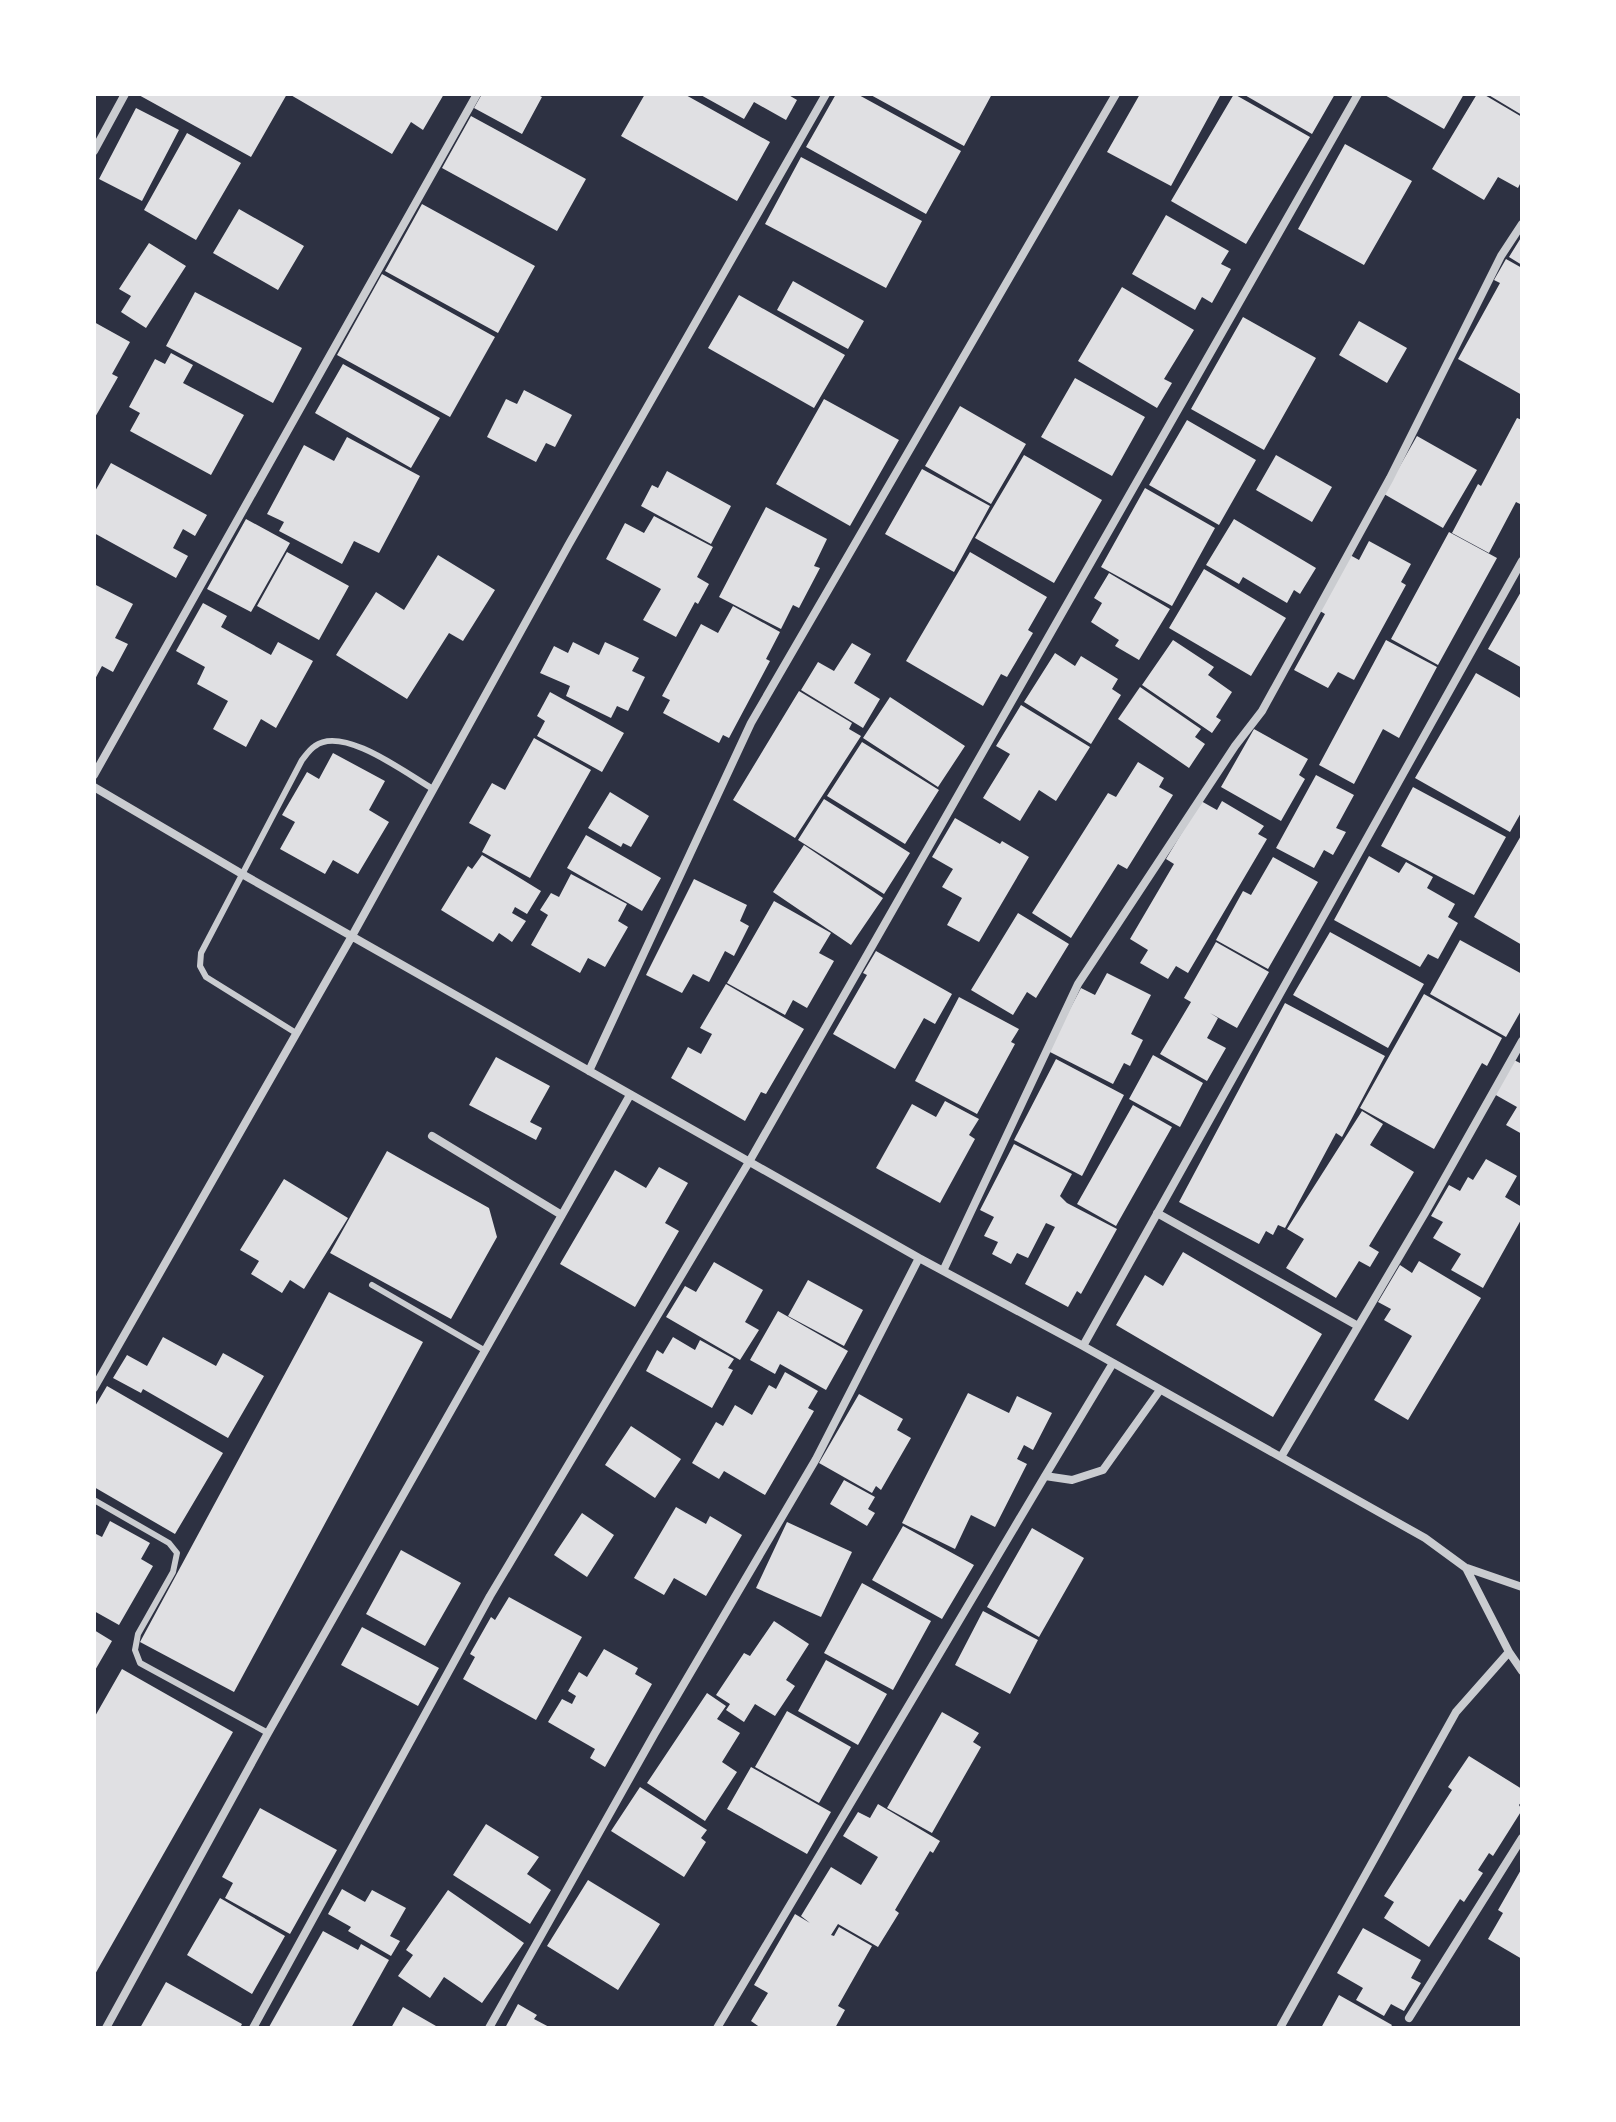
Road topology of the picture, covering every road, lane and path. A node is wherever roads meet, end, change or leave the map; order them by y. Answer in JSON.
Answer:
{"nodes":[{"id":1,"x":125,"y":94,"type":"edge"},
{"id":2,"x":477,"y":94,"type":"edge"},
{"id":3,"x":826,"y":94,"type":"edge"},
{"id":4,"x":1116,"y":94,"type":"edge"},
{"id":5,"x":1358,"y":94,"type":"edge"},
{"id":6,"x":94,"y":151,"type":"edge"},
{"id":7,"x":1522,"y":224,"type":"edge"},
{"id":8,"x":1522,"y":561,"type":"edge"},
{"id":9,"x":94,"y":775,"type":"edge"},
{"id":10,"x":94,"y":787,"type":"edge"},
{"id":11,"x":433,"y":789,"type":"junction"},
{"id":12,"x":242,"y":874,"type":"junction"},
{"id":13,"x":352,"y":936,"type":"junction"},
{"id":14,"x":296,"y":1033,"type":"junction"},
{"id":15,"x":1522,"y":1041,"type":"edge"},
{"id":16,"x":589,"y":1071,"type":"junction"},
{"id":17,"x":630,"y":1095,"type":"junction"},
{"id":18,"x":432,"y":1136,"type":"dead end"},
{"id":19,"x":749,"y":1162,"type":"junction"},
{"id":20,"x":1157,"y":1213,"type":"junction"},
{"id":21,"x":560,"y":1214,"type":"junction"},
{"id":22,"x":919,"y":1258,"type":"junction"},
{"id":23,"x":943,"y":1271,"type":"junction"},
{"id":24,"x":372,"y":1285,"type":"dead end"},
{"id":25,"x":1358,"y":1326,"type":"junction"},
{"id":26,"x":1083,"y":1346,"type":"junction"},
{"id":27,"x":484,"y":1350,"type":"junction"},
{"id":28,"x":1113,"y":1363,"type":"junction"},
{"id":29,"x":94,"y":1388,"type":"edge"},
{"id":30,"x":1160,"y":1390,"type":"junction"},
{"id":31,"x":1281,"y":1457,"type":"junction"},
{"id":32,"x":1045,"y":1476,"type":"junction"},
{"id":33,"x":94,"y":1500,"type":"edge"},
{"id":34,"x":1466,"y":1568,"type":"junction"},
{"id":35,"x":1522,"y":1587,"type":"edge"},
{"id":36,"x":1509,"y":1652,"type":"junction"},
{"id":37,"x":1522,"y":1671,"type":"edge"},
{"id":38,"x":268,"y":1733,"type":"junction"},
{"id":39,"x":1522,"y":1838,"type":"edge"},
{"id":40,"x":1409,"y":2018,"type":"dead end"},
{"id":41,"x":106,"y":2028,"type":"edge"},
{"id":42,"x":253,"y":2028,"type":"edge"},
{"id":43,"x":489,"y":2028,"type":"edge"},
{"id":44,"x":717,"y":2028,"type":"edge"},
{"id":45,"x":1280,"y":2028,"type":"edge"}],
"edges":[{"from":1,"to":6,"type":"street"},
{"from":2,"to":9,"type":"street"},
{"from":3,"to":11,"type":"street"},
{"from":4,"to":16,"type":"street"},
{"from":5,"to":19,"type":"street"},
{"from":7,"to":23,"type":"street"},
{"from":8,"to":20,"type":"street"},
{"from":10,"to":12,"type":"street"},
{"from":11,"to":12,"type":"lane"},
{"from":11,"to":13,"type":"street"},
{"from":12,"to":13,"type":"street"},
{"from":12,"to":14,"type":"lane"},
{"from":13,"to":14,"type":"street"},
{"from":13,"to":16,"type":"street"},
{"from":14,"to":29,"type":"street"},
{"from":15,"to":25,"type":"street"},
{"from":16,"to":17,"type":"street"},
{"from":17,"to":19,"type":"street"},
{"from":17,"to":21,"type":"street"},
{"from":18,"to":21,"type":"street"},
{"from":19,"to":22,"type":"street"},
{"from":19,"to":42,"type":"street"},
{"from":20,"to":25,"type":"street"},
{"from":20,"to":26,"type":"street"},
{"from":21,"to":27,"type":"street"},
{"from":22,"to":23,"type":"street"},
{"from":22,"to":43,"type":"street"},
{"from":23,"to":26,"type":"street"},
{"from":24,"to":27,"type":"lane"},
{"from":25,"to":31,"type":"street"},
{"from":26,"to":28,"type":"street"},
{"from":27,"to":38,"type":"street"},
{"from":28,"to":30,"type":"street"},
{"from":28,"to":32,"type":"street"},
{"from":30,"to":31,"type":"street"},
{"from":30,"to":32,"type":"street"},
{"from":31,"to":34,"type":"street"},
{"from":32,"to":44,"type":"street"},
{"from":33,"to":38,"type":"lane"},
{"from":34,"to":35,"type":"street"},
{"from":34,"to":36,"type":"street"},
{"from":36,"to":37,"type":"street"},
{"from":36,"to":45,"type":"street"},
{"from":38,"to":41,"type":"street"},
{"from":39,"to":40,"type":"street"}]}
